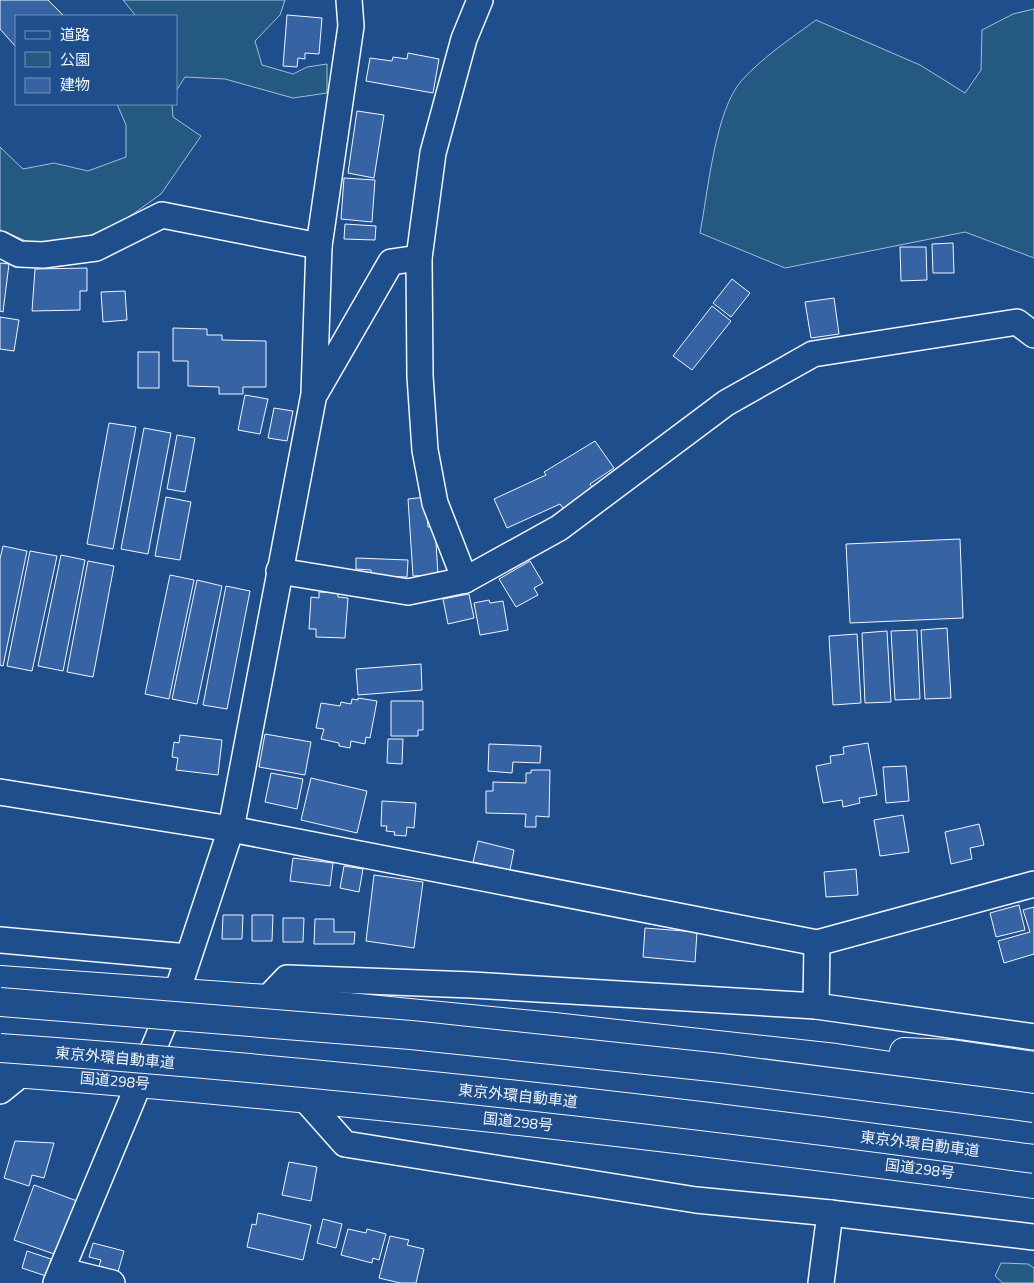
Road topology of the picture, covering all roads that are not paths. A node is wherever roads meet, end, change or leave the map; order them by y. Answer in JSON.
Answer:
{"nodes":[{"id":1,"x":349,"y":0,"type":"edge"},
{"id":2,"x":480,"y":0,"type":"edge"},
{"id":3,"x":0,"y":244,"type":"edge"},
{"id":4,"x":319,"y":246,"type":"junction"},
{"id":5,"x":419,"y":258,"type":"junction"},
{"id":6,"x":1034,"y":335,"type":"edge"},
{"id":7,"x":314,"y":394,"type":"junction"},
{"id":8,"x":279,"y":571,"type":"junction"},
{"id":9,"x":466,"y":580,"type":"junction"},
{"id":10,"x":0,"y":792,"type":"edge"},
{"id":11,"x":230,"y":829,"type":"junction"},
{"id":12,"x":1034,"y":884,"type":"edge"},
{"id":13,"x":0,"y":940,"type":"edge"},
{"id":14,"x":817,"y":944,"type":"junction"},
{"id":15,"x":188,"y":957,"type":"junction"},
{"id":16,"x":0,"y":980,"type":"edge"},
{"id":17,"x":177,"y":992,"type":"junction"},
{"id":18,"x":267,"y":999,"type":"junction"},
{"id":19,"x":0,"y":1002,"type":"edge"},
{"id":20,"x":816,"y":1006,"type":"junction"},
{"id":21,"x":1034,"y":1037,"type":"edge"},
{"id":22,"x":670,"y":1040,"type":"junction"},
{"id":23,"x":0,"y":1048,"type":"edge"},
{"id":24,"x":1034,"y":1066,"type":"edge"},
{"id":25,"x":11,"y":1073,"type":"edge"},
{"id":26,"x":140,"y":1083,"type":"junction"},
{"id":27,"x":1034,"y":1087,"type":"edge"},
{"id":28,"x":0,"y":1091,"type":"edge"},
{"id":29,"x":305,"y":1099,"type":"junction"},
{"id":30,"x":1034,"y":1108,"type":"edge"},
{"id":31,"x":486,"y":1119,"type":"junction"},
{"id":32,"x":1034,"y":1159,"type":"edge"},
{"id":33,"x":1034,"y":1184,"type":"edge"},
{"id":34,"x":1034,"y":1201,"type":"edge"},
{"id":35,"x":830,"y":1213,"type":"junction"},
{"id":36,"x":1034,"y":1237,"type":"edge"},
{"id":37,"x":59,"y":1277,"type":"edge"},
{"id":38,"x":112,"y":1283,"type":"edge"},
{"id":39,"x":822,"y":1283,"type":"edge"}],
"edges":[{"from":1,"to":4,"type":"street"},
{"from":2,"to":5,"type":"street"},
{"from":3,"to":4,"type":"street"},
{"from":4,"to":7,"type":"street"},
{"from":5,"to":7,"type":"street"},
{"from":5,"to":9,"type":"street"},
{"from":6,"to":9,"type":"street"},
{"from":7,"to":8,"type":"street"},
{"from":8,"to":9,"type":"street"},
{"from":8,"to":11,"type":"street"},
{"from":10,"to":11,"type":"street"},
{"from":11,"to":14,"type":"street"},
{"from":11,"to":15,"type":"street"},
{"from":12,"to":14,"type":"street"},
{"from":13,"to":15,"type":"street"},
{"from":14,"to":20,"type":"street"},
{"from":15,"to":17,"type":"street"},
{"from":16,"to":17,"type":"highway"},
{"from":17,"to":18,"type":"highway"},
{"from":17,"to":26,"type":"street"},
{"from":18,"to":20,"type":"street"},
{"from":18,"to":22,"type":"highway"},
{"from":19,"to":30,"type":"highway","bridge":true},
{"from":20,"to":21,"type":"street"},
{"from":22,"to":24,"type":"highway"},
{"from":22,"to":27,"type":"highway"},
{"from":23,"to":32,"type":"highway","name":"東京外環自動車道","bridge":true},
{"from":25,"to":26,"type":"highway","name":"国道298号"},
{"from":25,"to":28,"type":"street"},
{"from":26,"to":29,"type":"highway","name":"国道298号"},
{"from":26,"to":37,"type":"street"},
{"from":29,"to":31,"type":"highway","name":"国道298号"},
{"from":29,"to":35,"type":"street"},
{"from":31,"to":33,"type":"highway","name":"国道298号"},
{"from":31,"to":34,"type":"highway"},
{"from":35,"to":36,"type":"street"},
{"from":35,"to":39,"type":"street"},
{"from":37,"to":38,"type":"street"}]}
